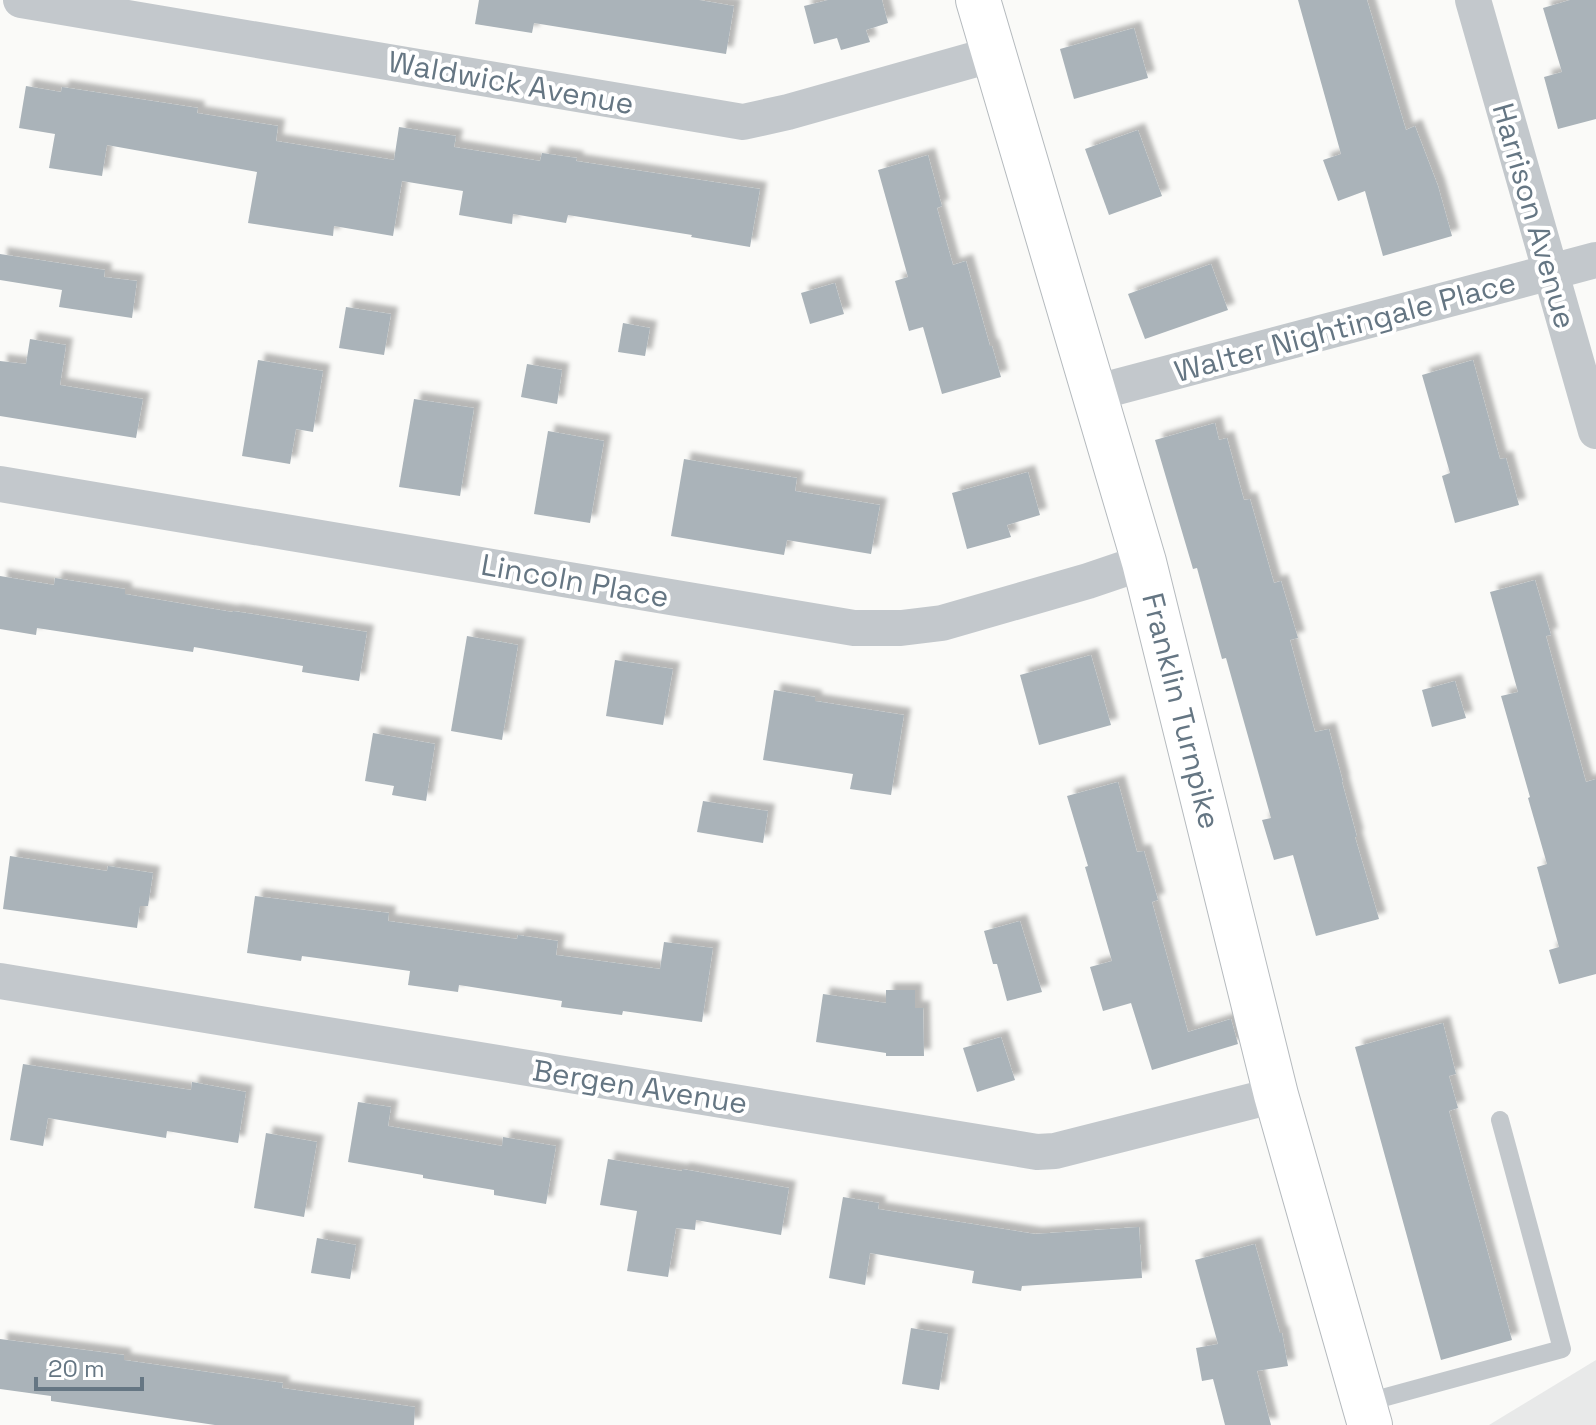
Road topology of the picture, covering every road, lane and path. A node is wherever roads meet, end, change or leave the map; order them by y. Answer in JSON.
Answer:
{"nodes":[{"id":1,"x":21,"y":0,"type":"edge"},
{"id":2,"x":978,"y":0,"type":"edge"},
{"id":3,"x":1473,"y":0,"type":"edge"},
{"id":4,"x":994,"y":54,"type":"junction"},
{"id":5,"x":1596,"y":260,"type":"edge"},
{"id":6,"x":1550,"y":273,"type":"junction"},
{"id":7,"x":1094,"y":393,"type":"junction"},
{"id":8,"x":1596,"y":431,"type":"edge"},
{"id":9,"x":0,"y":484,"type":"edge"},
{"id":10,"x":1144,"y":562,"type":"junction"},
{"id":11,"x":0,"y":981,"type":"edge"},
{"id":12,"x":1276,"y":1095,"type":"junction"},
{"id":13,"x":1500,"y":1120,"type":"dead end"},
{"id":14,"x":1367,"y":1414,"type":"edge"}],
"edges":[{"from":1,"to":4,"type":"street","name":"Waldwick Avenue"},
{"from":2,"to":4,"type":"main road","name":"Franklin Turnpike"},
{"from":3,"to":6,"type":"street","name":"Harrison Avenue"},
{"from":4,"to":7,"type":"main road","name":"Franklin Turnpike"},
{"from":5,"to":6,"type":"street","name":"Walter Nightingale Place"},
{"from":6,"to":7,"type":"street","name":"Walter Nightingale Place"},
{"from":6,"to":8,"type":"street","name":"Harrison Avenue"},
{"from":7,"to":10,"type":"main road","name":"Franklin Turnpike"},
{"from":9,"to":10,"type":"street","name":"Lincoln Place"},
{"from":10,"to":12,"type":"main road","name":"Franklin Turnpike"},
{"from":11,"to":12,"type":"street","name":"Bergen Avenue"},
{"from":12,"to":14,"type":"main road","name":"Franklin Turnpike"},
{"from":13,"to":14,"type":"lane"}]}
